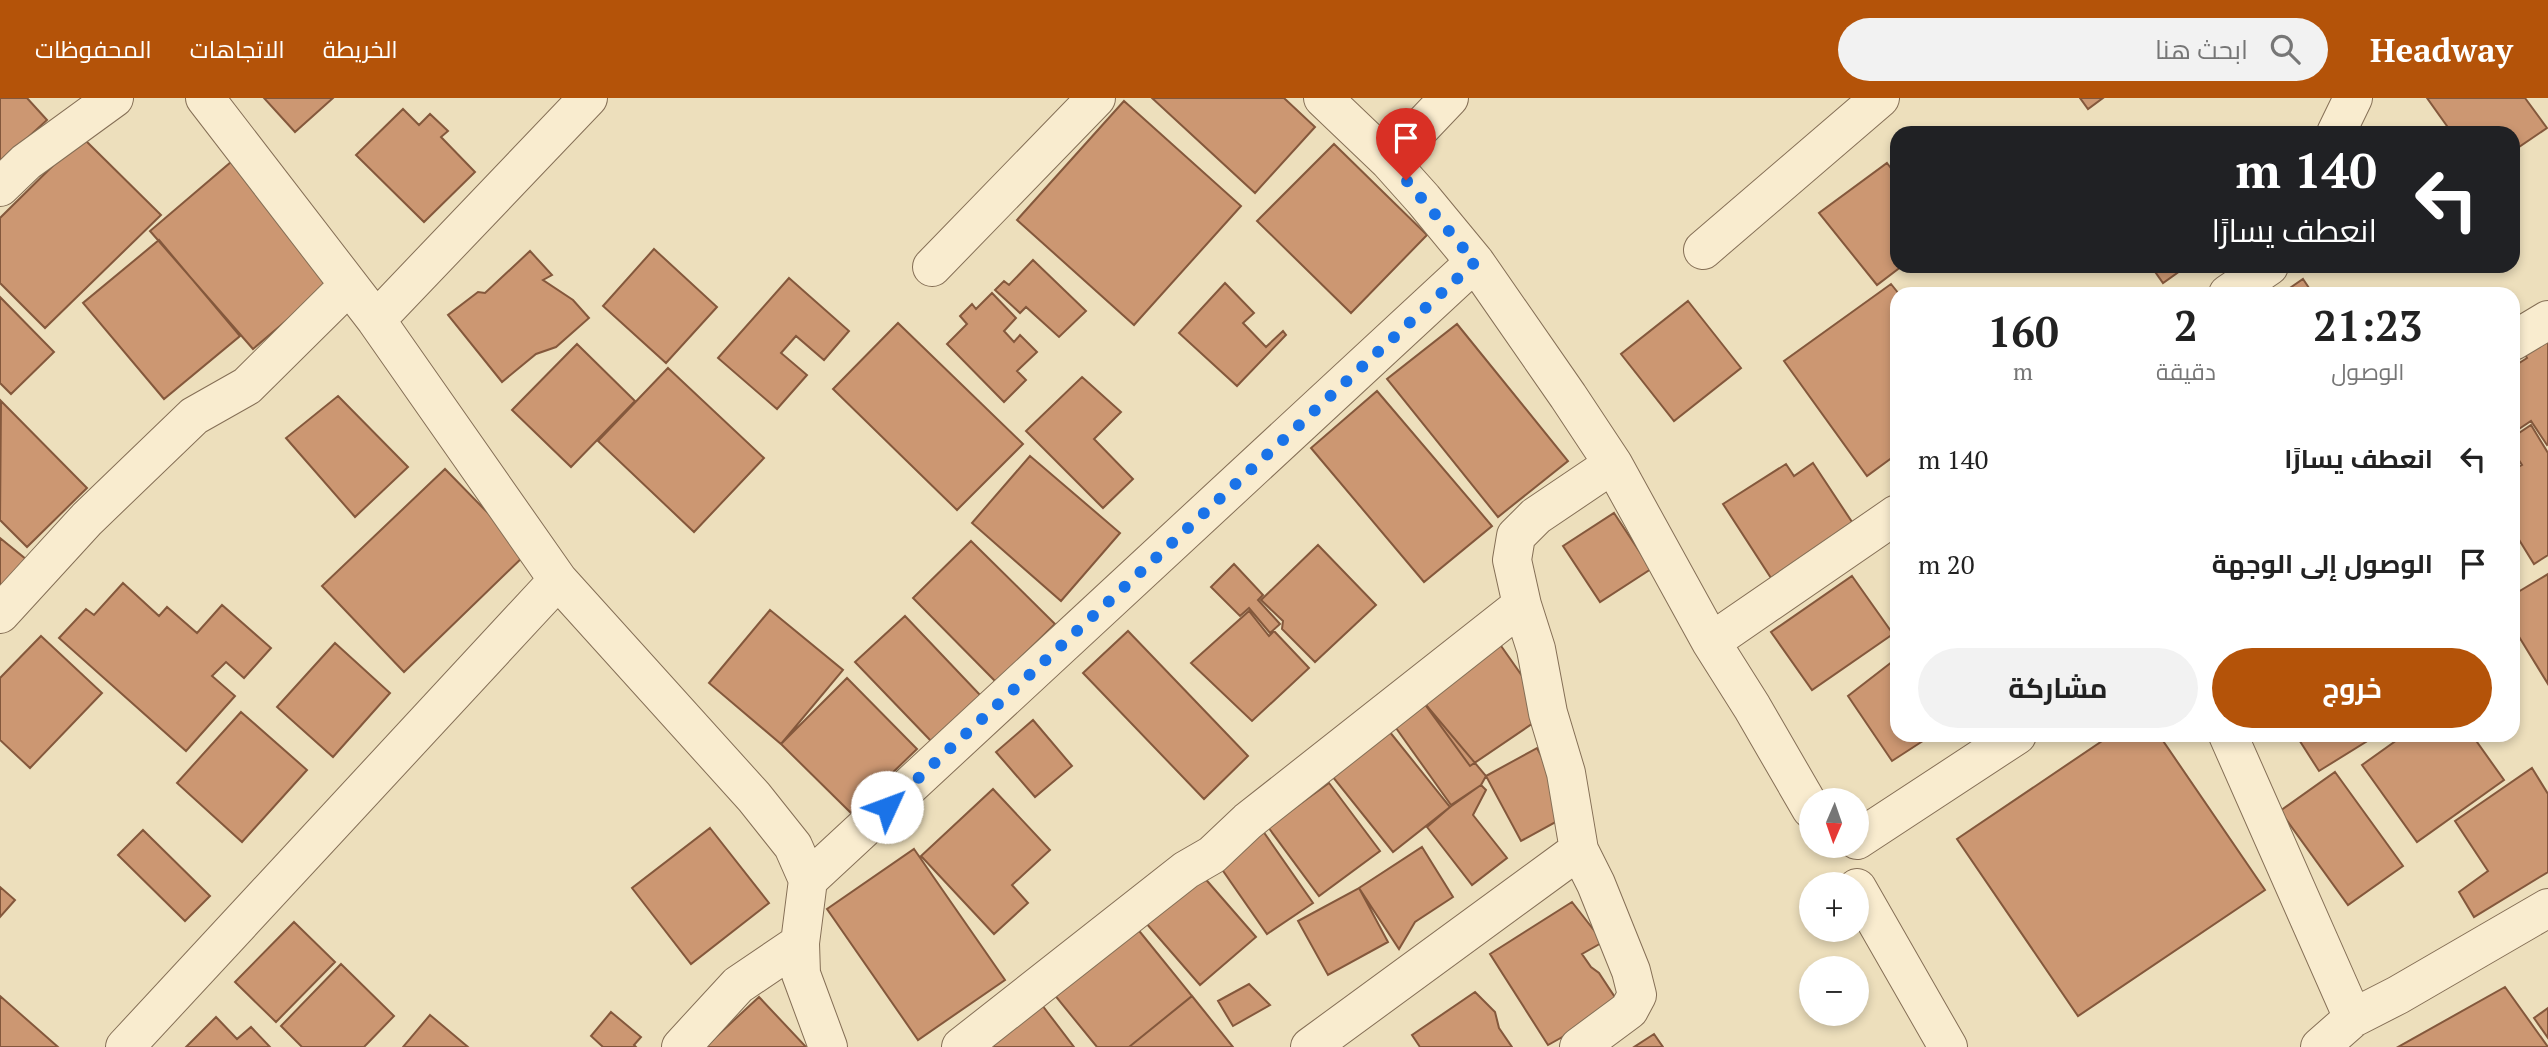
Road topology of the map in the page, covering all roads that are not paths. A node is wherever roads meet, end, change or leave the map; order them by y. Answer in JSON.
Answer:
{"nodes":[{"id":1,"x":114,"y":98,"type":"edge"},
{"id":2,"x":205,"y":98,"type":"edge"},
{"id":3,"x":588,"y":98,"type":"edge"},
{"id":4,"x":1096,"y":98,"type":"edge"},
{"id":5,"x":1323,"y":98,"type":"edge"},
{"id":6,"x":1448,"y":98,"type":"edge"},
{"id":7,"x":1880,"y":98,"type":"edge"},
{"id":8,"x":2353,"y":98,"type":"edge"},
{"id":9,"x":2339,"y":126,"type":"edge"},
{"id":10,"x":1389,"y":161,"type":"junction"},
{"id":11,"x":0,"y":187,"type":"edge"},
{"id":12,"x":1703,"y":250,"type":"dead end"},
{"id":13,"x":1475,"y":262,"type":"junction"},
{"id":14,"x":932,"y":267,"type":"dead end"},
{"id":15,"x":2259,"y":273,"type":"edge"},
{"id":16,"x":349,"y":285,"type":"junction"},
{"id":17,"x":2238,"y":287,"type":"edge"},
{"id":18,"x":376,"y":320,"type":"junction"},
{"id":19,"x":2548,"y":320,"type":"edge"},
{"id":20,"x":2520,"y":337,"type":"edge"},
{"id":21,"x":1613,"y":464,"type":"junction"},
{"id":22,"x":1890,"y":519,"type":"edge"},
{"id":23,"x":558,"y":580,"type":"junction"},
{"id":24,"x":1522,"y":605,"type":"junction"},
{"id":25,"x":0,"y":614,"type":"edge"},
{"id":26,"x":1711,"y":642,"type":"junction"},
{"id":27,"x":2007,"y":742,"type":"edge"},
{"id":28,"x":2231,"y":742,"type":"edge"},
{"id":29,"x":1799,"y":788,"type":"edge"},
{"id":30,"x":1579,"y":850,"type":"junction"},
{"id":31,"x":1848,"y":859,"type":"edge"},
{"id":32,"x":808,"y":880,"type":"junction"},
{"id":33,"x":2548,"y":908,"type":"edge"},
{"id":34,"x":800,"y":943,"type":"junction"},
{"id":35,"x":2353,"y":1018,"type":"junction"},
{"id":36,"x":125,"y":1047,"type":"edge"},
{"id":37,"x":681,"y":1047,"type":"edge"},
{"id":38,"x":828,"y":1047,"type":"edge"},
{"id":39,"x":961,"y":1047,"type":"edge"},
{"id":40,"x":1310,"y":1047,"type":"edge"},
{"id":41,"x":1579,"y":1047,"type":"edge"},
{"id":42,"x":1948,"y":1047,"type":"edge"},
{"id":43,"x":2320,"y":1047,"type":"edge"}],
"edges":[{"from":1,"to":11,"type":"street"},
{"from":2,"to":16,"type":"street"},
{"from":3,"to":18,"type":"street"},
{"from":4,"to":14,"type":"street"},
{"from":5,"to":10,"type":"street"},
{"from":6,"to":10,"type":"street"},
{"from":7,"to":12,"type":"street"},
{"from":8,"to":9,"type":"street"},
{"from":10,"to":13,"type":"street"},
{"from":13,"to":21,"type":"street"},
{"from":13,"to":32,"type":"street"},
{"from":15,"to":17,"type":"street"},
{"from":16,"to":18,"type":"street"},
{"from":16,"to":25,"type":"street"},
{"from":18,"to":23,"type":"street"},
{"from":19,"to":20,"type":"street"},
{"from":21,"to":24,"type":"street"},
{"from":21,"to":26,"type":"street"},
{"from":22,"to":26,"type":"street"},
{"from":23,"to":32,"type":"street"},
{"from":23,"to":36,"type":"street"},
{"from":24,"to":30,"type":"street"},
{"from":24,"to":39,"type":"street"},
{"from":26,"to":29,"type":"street"},
{"from":27,"to":31,"type":"street"},
{"from":28,"to":35,"type":"street"},
{"from":30,"to":40,"type":"street"},
{"from":30,"to":41,"type":"street"},
{"from":31,"to":42,"type":"street"},
{"from":32,"to":34,"type":"street"},
{"from":33,"to":35,"type":"street"},
{"from":34,"to":37,"type":"street"},
{"from":34,"to":38,"type":"street"},
{"from":35,"to":43,"type":"street"}]}
